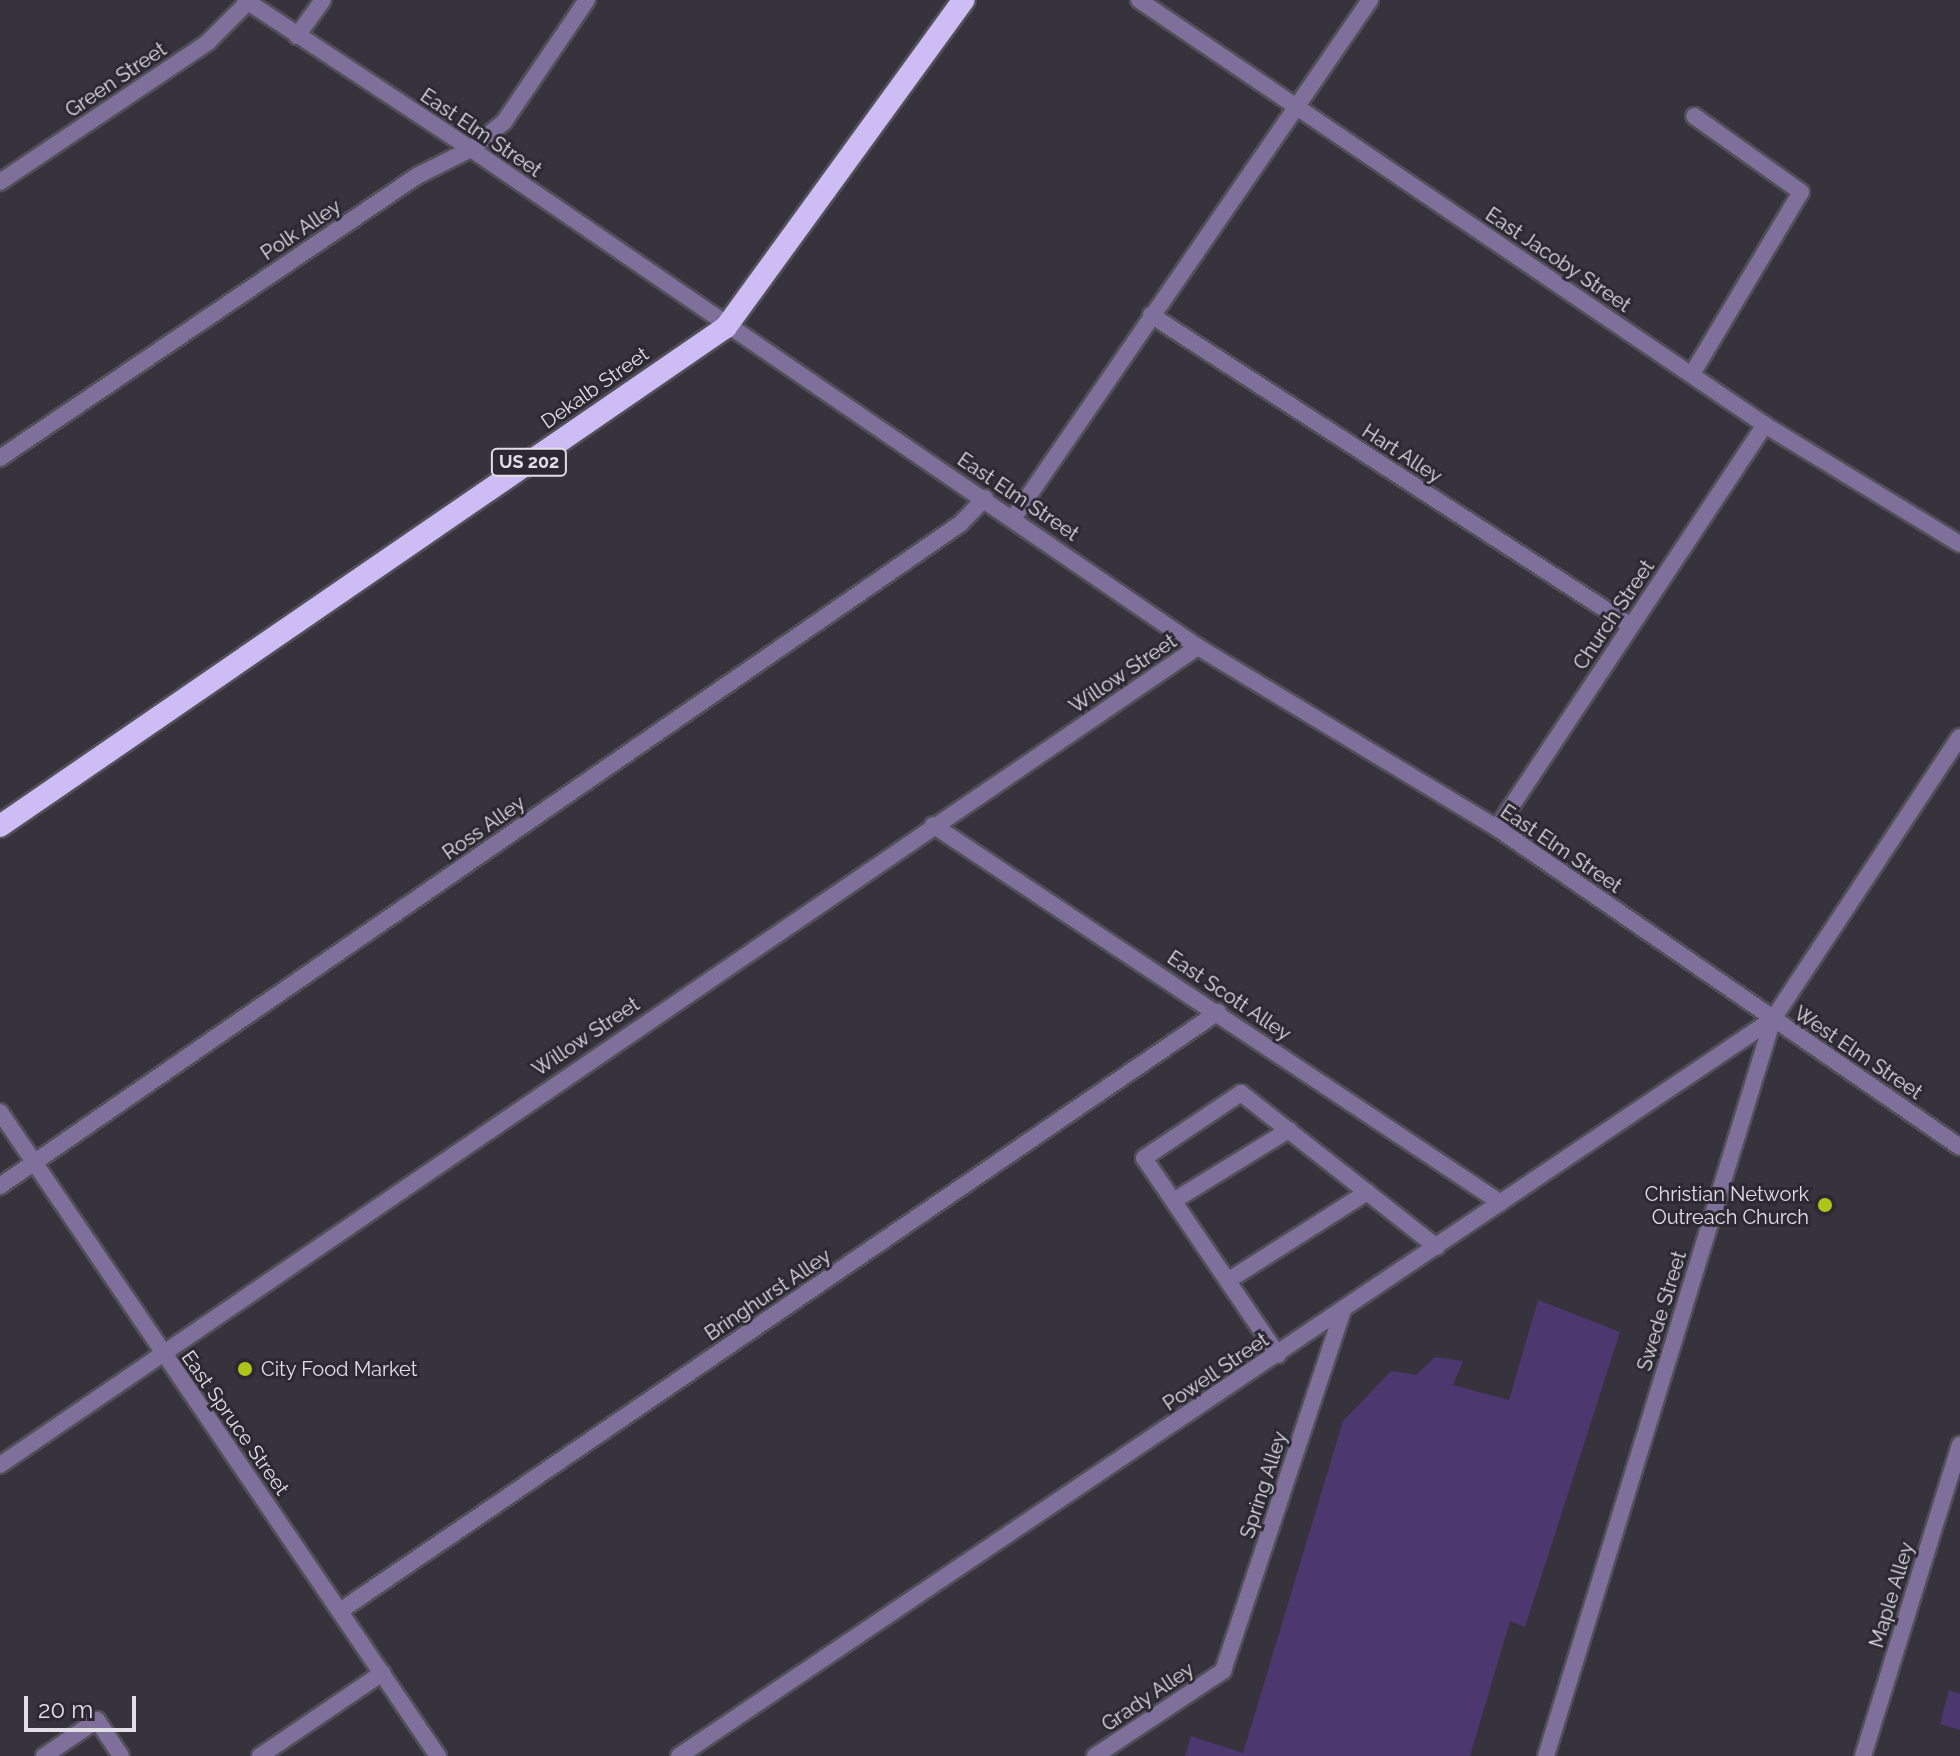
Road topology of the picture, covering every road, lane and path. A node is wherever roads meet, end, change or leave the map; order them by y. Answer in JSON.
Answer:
{"nodes":[{"id":1,"x":323,"y":0,"type":"edge"},
{"id":2,"x":587,"y":0,"type":"edge"},
{"id":3,"x":964,"y":0,"type":"edge"},
{"id":4,"x":1139,"y":0,"type":"edge"},
{"id":5,"x":1370,"y":0,"type":"edge"},
{"id":6,"x":247,"y":1,"type":"edge"},
{"id":7,"x":297,"y":36,"type":"junction"},
{"id":8,"x":1295,"y":105,"type":"junction"},
{"id":9,"x":1694,"y":116,"type":"dead end"},
{"id":10,"x":471,"y":149,"type":"junction"},
{"id":11,"x":0,"y":182,"type":"edge"},
{"id":12,"x":1151,"y":315,"type":"junction"},
{"id":13,"x":726,"y":327,"type":"junction"},
{"id":14,"x":1692,"y":374,"type":"junction"},
{"id":15,"x":1765,"y":425,"type":"junction"},
{"id":16,"x":0,"y":458,"type":"edge"},
{"id":17,"x":985,"y":498,"type":"junction"},
{"id":18,"x":1014,"y":517,"type":"junction"},
{"id":19,"x":1960,"y":544,"type":"edge"},
{"id":20,"x":1631,"y":626,"type":"junction"},
{"id":21,"x":1198,"y":647,"type":"junction"},
{"id":22,"x":1960,"y":737,"type":"edge"},
{"id":23,"x":933,"y":825,"type":"junction"},
{"id":24,"x":0,"y":826,"type":"edge"},
{"id":25,"x":1497,"y":828,"type":"junction"},
{"id":26,"x":1218,"y":1012,"type":"junction"},
{"id":27,"x":1773,"y":1019,"type":"junction"},
{"id":28,"x":0,"y":1112,"type":"edge"},
{"id":29,"x":1289,"y":1130,"type":"junction"},
{"id":30,"x":1960,"y":1147,"type":"edge"},
{"id":31,"x":34,"y":1163,"type":"junction"},
{"id":32,"x":0,"y":1186,"type":"edge"},
{"id":33,"x":1367,"y":1192,"type":"junction"},
{"id":34,"x":1175,"y":1200,"type":"junction"},
{"id":35,"x":1501,"y":1203,"type":"junction"},
{"id":36,"x":1437,"y":1247,"type":"junction"},
{"id":37,"x":1229,"y":1280,"type":"junction"},
{"id":38,"x":1343,"y":1311,"type":"junction"},
{"id":39,"x":162,"y":1352,"type":"junction"},
{"id":40,"x":1278,"y":1355,"type":"junction"},
{"id":41,"x":1960,"y":1445,"type":"edge"},
{"id":42,"x":0,"y":1465,"type":"edge"},
{"id":43,"x":340,"y":1611,"type":"junction"},
{"id":44,"x":1223,"y":1671,"type":"joint"},
{"id":45,"x":382,"y":1673,"type":"junction"},
{"id":46,"x":44,"y":1756,"type":"edge"},
{"id":47,"x":121,"y":1756,"type":"edge"},
{"id":48,"x":260,"y":1756,"type":"edge"},
{"id":49,"x":438,"y":1756,"type":"edge"},
{"id":50,"x":679,"y":1756,"type":"edge"},
{"id":51,"x":1095,"y":1756,"type":"edge"},
{"id":52,"x":1546,"y":1756,"type":"edge"},
{"id":53,"x":1863,"y":1756,"type":"edge"}],
"edges":[{"from":1,"to":7,"type":"street"},
{"from":2,"to":10,"type":"street","name":"Polk Alley"},
{"from":3,"to":13,"type":"highway","name":"Dekalb Street","number":"US 202"},
{"from":4,"to":8,"type":"street","name":"East Jacoby Street"},
{"from":5,"to":8,"type":"street"},
{"from":6,"to":7,"type":"street","name":"East Elm Street"},
{"from":6,"to":11,"type":"street","name":"Green Street"},
{"from":7,"to":10,"type":"street","name":"East Elm Street"},
{"from":8,"to":12,"type":"street"},
{"from":8,"to":14,"type":"street","name":"East Jacoby Street"},
{"from":9,"to":14,"type":"street"},
{"from":10,"to":13,"type":"street","name":"East Elm Street"},
{"from":10,"to":16,"type":"street","name":"Polk Alley"},
{"from":12,"to":18,"type":"street"},
{"from":12,"to":20,"type":"street","name":"Hart Alley"},
{"from":13,"to":17,"type":"street","name":"East Elm Street"},
{"from":13,"to":24,"type":"highway","name":"Dekalb Street","number":"US 202"},
{"from":14,"to":15,"type":"street","name":"East Jacoby Street"},
{"from":15,"to":19,"type":"street","name":"East Jacoby Street"},
{"from":15,"to":20,"type":"street","name":"Church Street"},
{"from":17,"to":18,"type":"street","name":"East Elm Street"},
{"from":17,"to":31,"type":"street","name":"Ross Alley"},
{"from":18,"to":21,"type":"street","name":"East Elm Street"},
{"from":20,"to":25,"type":"street","name":"Church Street"},
{"from":21,"to":23,"type":"street","name":"Willow Street"},
{"from":21,"to":25,"type":"street","name":"East Elm Street"},
{"from":22,"to":27,"type":"street","name":"Swede Street"},
{"from":23,"to":26,"type":"street","name":"East Scott Alley"},
{"from":23,"to":39,"type":"street","name":"Willow Street"},
{"from":25,"to":27,"type":"street","name":"East Elm Street"},
{"from":26,"to":35,"type":"street","name":"East Scott Alley"},
{"from":26,"to":43,"type":"street","name":"Bringhurst Alley"},
{"from":27,"to":30,"type":"street","name":"West Elm Street"},
{"from":27,"to":35,"type":"street","name":"Powell Street"},
{"from":27,"to":52,"type":"street","name":"Swede Street"},
{"from":28,"to":31,"type":"street","name":"East Spruce Street"},
{"from":29,"to":33,"type":"street"},
{"from":29,"to":34,"type":"street"},
{"from":29,"to":34,"type":"street"},
{"from":31,"to":32,"type":"street","name":"Ross Alley"},
{"from":31,"to":39,"type":"street","name":"East Spruce Street"},
{"from":33,"to":36,"type":"street"},
{"from":33,"to":37,"type":"street"},
{"from":34,"to":37,"type":"street"},
{"from":35,"to":36,"type":"street","name":"Powell Street"},
{"from":36,"to":38,"type":"street","name":"Powell Street"},
{"from":37,"to":40,"type":"street"},
{"from":38,"to":40,"type":"street","name":"Powell Street"},
{"from":38,"to":44,"type":"street","name":"Spring Alley"},
{"from":39,"to":42,"type":"street","name":"Willow Street"},
{"from":39,"to":43,"type":"street","name":"East Spruce Street"},
{"from":40,"to":50,"type":"street","name":"Powell Street"},
{"from":41,"to":53,"type":"street","name":"Maple Alley"},
{"from":43,"to":45,"type":"street","name":"East Spruce Street"},
{"from":44,"to":51,"type":"street","name":"Grady Alley"},
{"from":45,"to":48,"type":"street"},
{"from":45,"to":49,"type":"street","name":"East Spruce Street"},
{"from":46,"to":47,"type":"street"}]}
